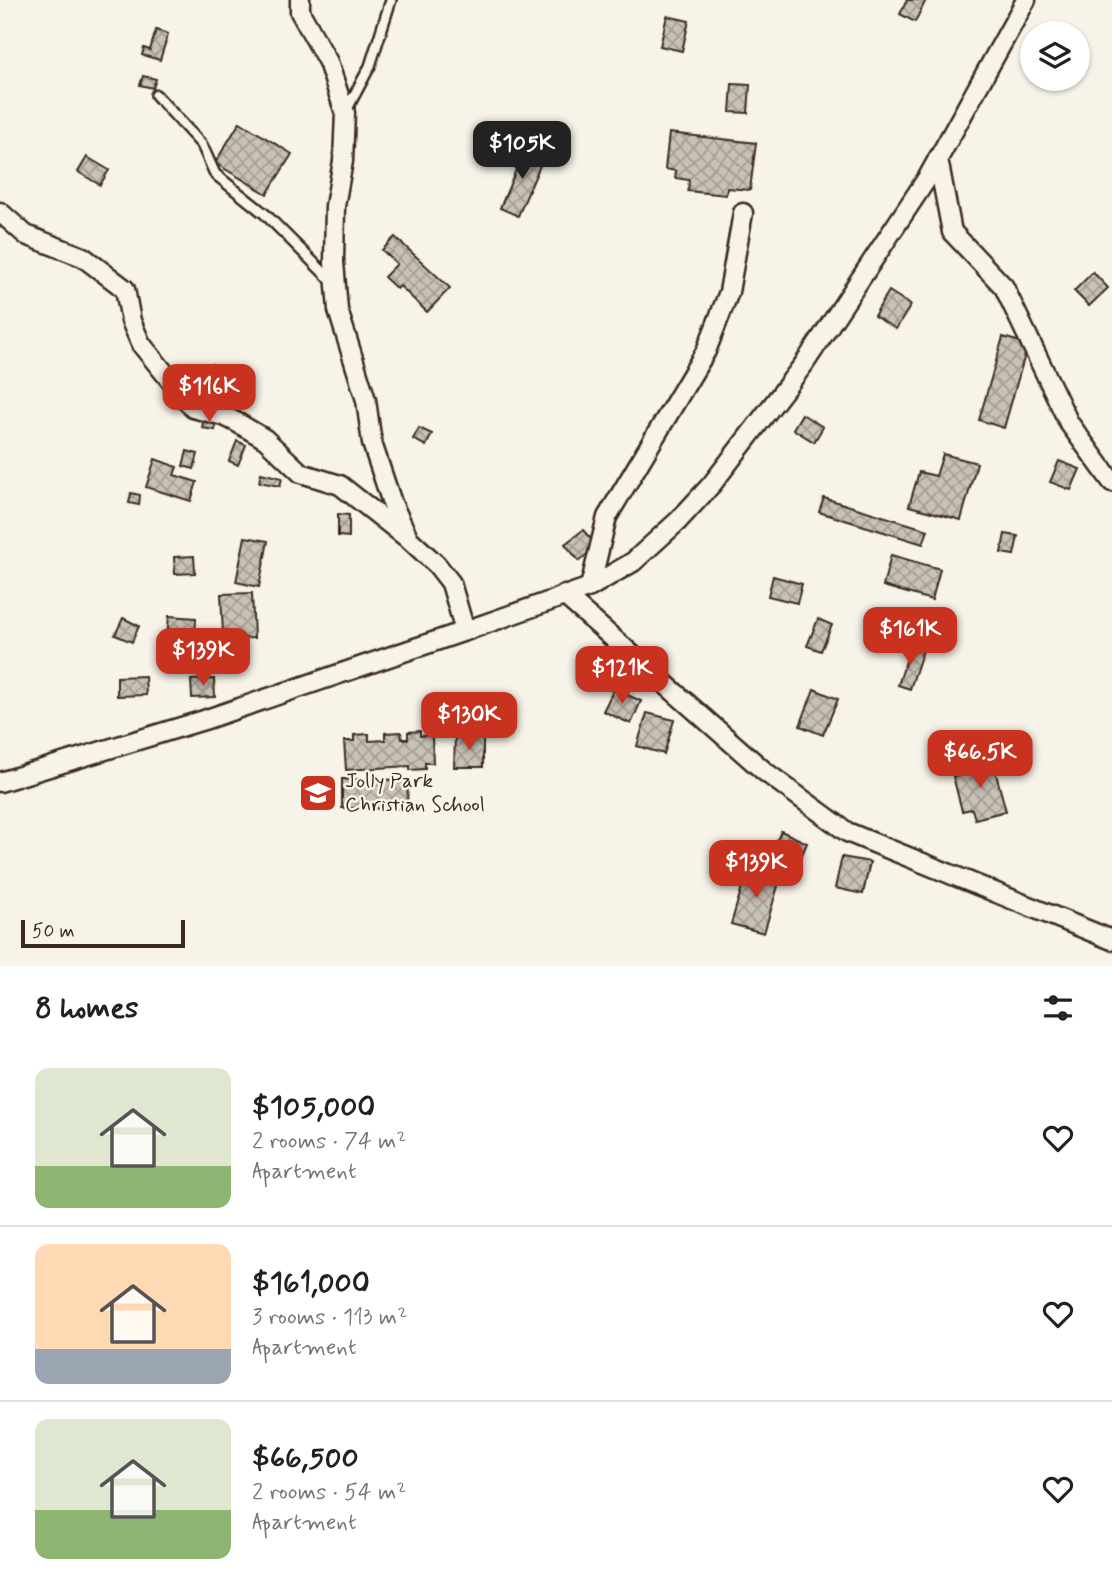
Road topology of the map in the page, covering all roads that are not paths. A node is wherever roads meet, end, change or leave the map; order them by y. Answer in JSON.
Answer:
{"nodes":[{"id":1,"x":300,"y":0,"type":"edge"},
{"id":2,"x":391,"y":0,"type":"edge"},
{"id":3,"x":1027,"y":0,"type":"edge"},
{"id":4,"x":156,"y":95,"type":"dead end"},
{"id":5,"x":345,"y":113,"type":"junction"},
{"id":6,"x":938,"y":159,"type":"junction"},
{"id":7,"x":0,"y":212,"type":"edge"},
{"id":8,"x":743,"y":213,"type":"dead end"},
{"id":9,"x":336,"y":285,"type":"junction"},
{"id":10,"x":1112,"y":482,"type":"edge"},
{"id":11,"x":409,"y":539,"type":"junction"},
{"id":12,"x":590,"y":587,"type":"junction"},
{"id":13,"x":564,"y":594,"type":"junction"},
{"id":14,"x":465,"y":631,"type":"junction"},
{"id":15,"x":0,"y":782,"type":"edge"},
{"id":16,"x":1112,"y":940,"type":"edge"}],
"edges":[{"from":1,"to":5,"type":"street"},
{"from":2,"to":5,"type":"lane"},
{"from":3,"to":6,"type":"street"},
{"from":4,"to":9,"type":"lane"},
{"from":5,"to":9,"type":"street"},
{"from":6,"to":10,"type":"street"},
{"from":6,"to":12,"type":"street"},
{"from":7,"to":11,"type":"street"},
{"from":8,"to":12,"type":"street"},
{"from":9,"to":11,"type":"street"},
{"from":11,"to":14,"type":"street"},
{"from":12,"to":13,"type":"street"},
{"from":13,"to":14,"type":"street"},
{"from":13,"to":16,"type":"street"},
{"from":14,"to":15,"type":"street"}]}
